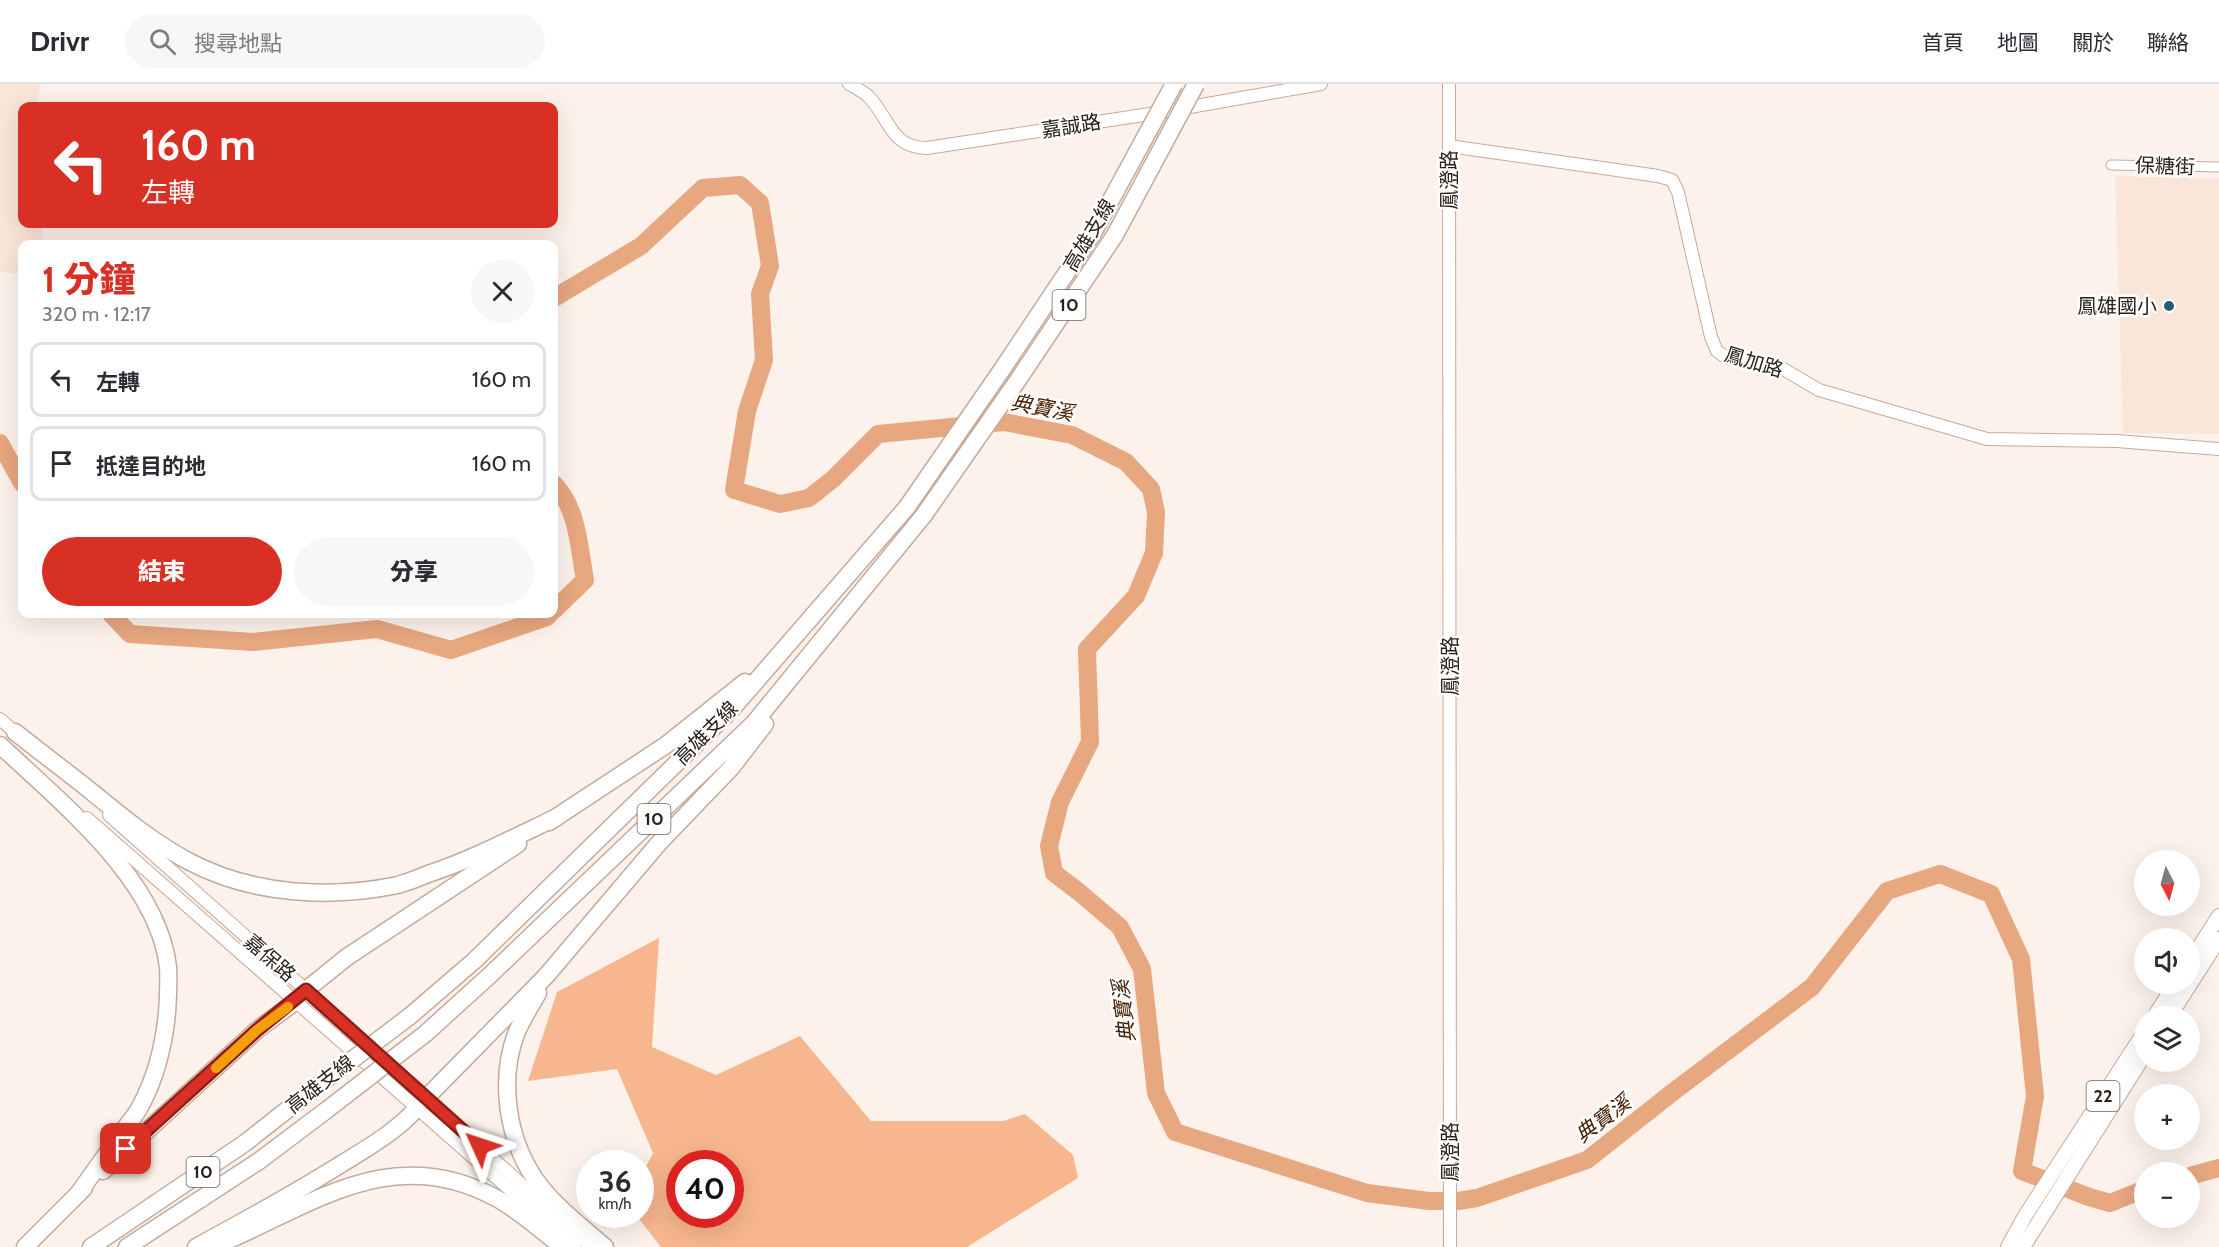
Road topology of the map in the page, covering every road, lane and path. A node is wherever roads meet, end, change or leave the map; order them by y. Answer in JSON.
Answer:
{"nodes":[{"id":1,"x":849,"y":84,"type":"edge"},
{"id":2,"x":1174,"y":84,"type":"edge"},
{"id":3,"x":1196,"y":84,"type":"edge"},
{"id":4,"x":1321,"y":84,"type":"edge"},
{"id":5,"x":1449,"y":84,"type":"edge"},
{"id":6,"x":1449,"y":146,"type":"junction"},
{"id":7,"x":2111,"y":165,"type":"dead end"},
{"id":8,"x":2219,"y":167,"type":"edge"},
{"id":9,"x":2219,"y":449,"type":"edge"},
{"id":10,"x":865,"y":588,"type":"junction"},
{"id":11,"x":778,"y":655,"type":"junction"},
{"id":12,"x":0,"y":719,"type":"edge"},
{"id":13,"x":15,"y":732,"type":"junction"},
{"id":14,"x":0,"y":743,"type":"edge"},
{"id":15,"x":557,"y":817,"type":"junction"},
{"id":16,"x":2219,"y":916,"type":"edge"},
{"id":17,"x":2219,"y":939,"type":"edge"},
{"id":18,"x":2200,"y":945,"type":"edge"},
{"id":19,"x":546,"y":976,"type":"junction"},
{"id":20,"x":301,"y":995,"type":"junction"},
{"id":21,"x":2176,"y":1006,"type":"edge"},
{"id":22,"x":2134,"y":1050,"type":"edge"},
{"id":23,"x":2134,"y":1069,"type":"edge"},
{"id":24,"x":422,"y":1103,"type":"junction"},
{"id":25,"x":2067,"y":1163,"type":"junction"},
{"id":26,"x":78,"y":1194,"type":"junction"},
{"id":27,"x":2030,"y":1220,"type":"junction"},
{"id":28,"x":25,"y":1247,"type":"edge"},
{"id":29,"x":91,"y":1247,"type":"edge"},
{"id":30,"x":127,"y":1247,"type":"edge"},
{"id":31,"x":196,"y":1247,"type":"edge"},
{"id":32,"x":213,"y":1247,"type":"edge"},
{"id":33,"x":562,"y":1247,"type":"edge"},
{"id":34,"x":575,"y":1247,"type":"edge"},
{"id":35,"x":591,"y":1247,"type":"edge"},
{"id":36,"x":605,"y":1247,"type":"edge"},
{"id":37,"x":1450,"y":1247,"type":"edge"},
{"id":38,"x":2008,"y":1247,"type":"edge"},
{"id":39,"x":2023,"y":1247,"type":"edge"}],
"edges":[{"from":1,"to":4,"type":"street","name":"嘉誠路"},
{"from":2,"to":11,"type":"highway","name":"高雄支線","number":"10","bridge":true},
{"from":3,"to":10,"type":"highway","name":"高雄支線","number":"10","bridge":true},
{"from":5,"to":6,"type":"street","name":"鳳澄路"},
{"from":6,"to":9,"type":"street","name":"鳳加路"},
{"from":6,"to":37,"type":"street","name":"鳳澄路"},
{"from":7,"to":8,"type":"street","name":"保糖街"},
{"from":10,"to":19,"type":"highway"},
{"from":10,"to":30,"type":"highway","name":"高雄支線","number":"10","bridge":true},
{"from":11,"to":15,"type":"highway"},
{"from":11,"to":29,"type":"highway","name":"高雄支線","number":"10","bridge":true},
{"from":12,"to":13,"type":"street","name":"嘉保路"},
{"from":13,"to":15,"type":"highway"},
{"from":13,"to":20,"type":"street","name":"嘉保路"},
{"from":14,"to":20,"type":"street","name":"嘉保路"},
{"from":14,"to":26,"type":"highway"},
{"from":15,"to":20,"type":"highway"},
{"from":16,"to":18,"type":"main road"},
{"from":17,"to":21,"type":"main road"},
{"from":19,"to":24,"type":"highway"},
{"from":19,"to":36,"type":"highway"},
{"from":20,"to":24,"type":"street","name":"嘉保路"},
{"from":20,"to":26,"type":"highway"},
{"from":22,"to":25,"type":"main road","number":"22"},
{"from":23,"to":25,"type":"main road","number":"22"},
{"from":24,"to":31,"type":"highway"},
{"from":24,"to":34,"type":"street","name":"嘉保路"},
{"from":24,"to":35,"type":"street","name":"嘉保路"},
{"from":25,"to":27,"type":"main road","number":"22"},
{"from":26,"to":28,"type":"highway"},
{"from":27,"to":38,"type":"main road","number":"22"},
{"from":27,"to":39,"type":"main road","number":"22"},
{"from":32,"to":33,"type":"highway"}]}
